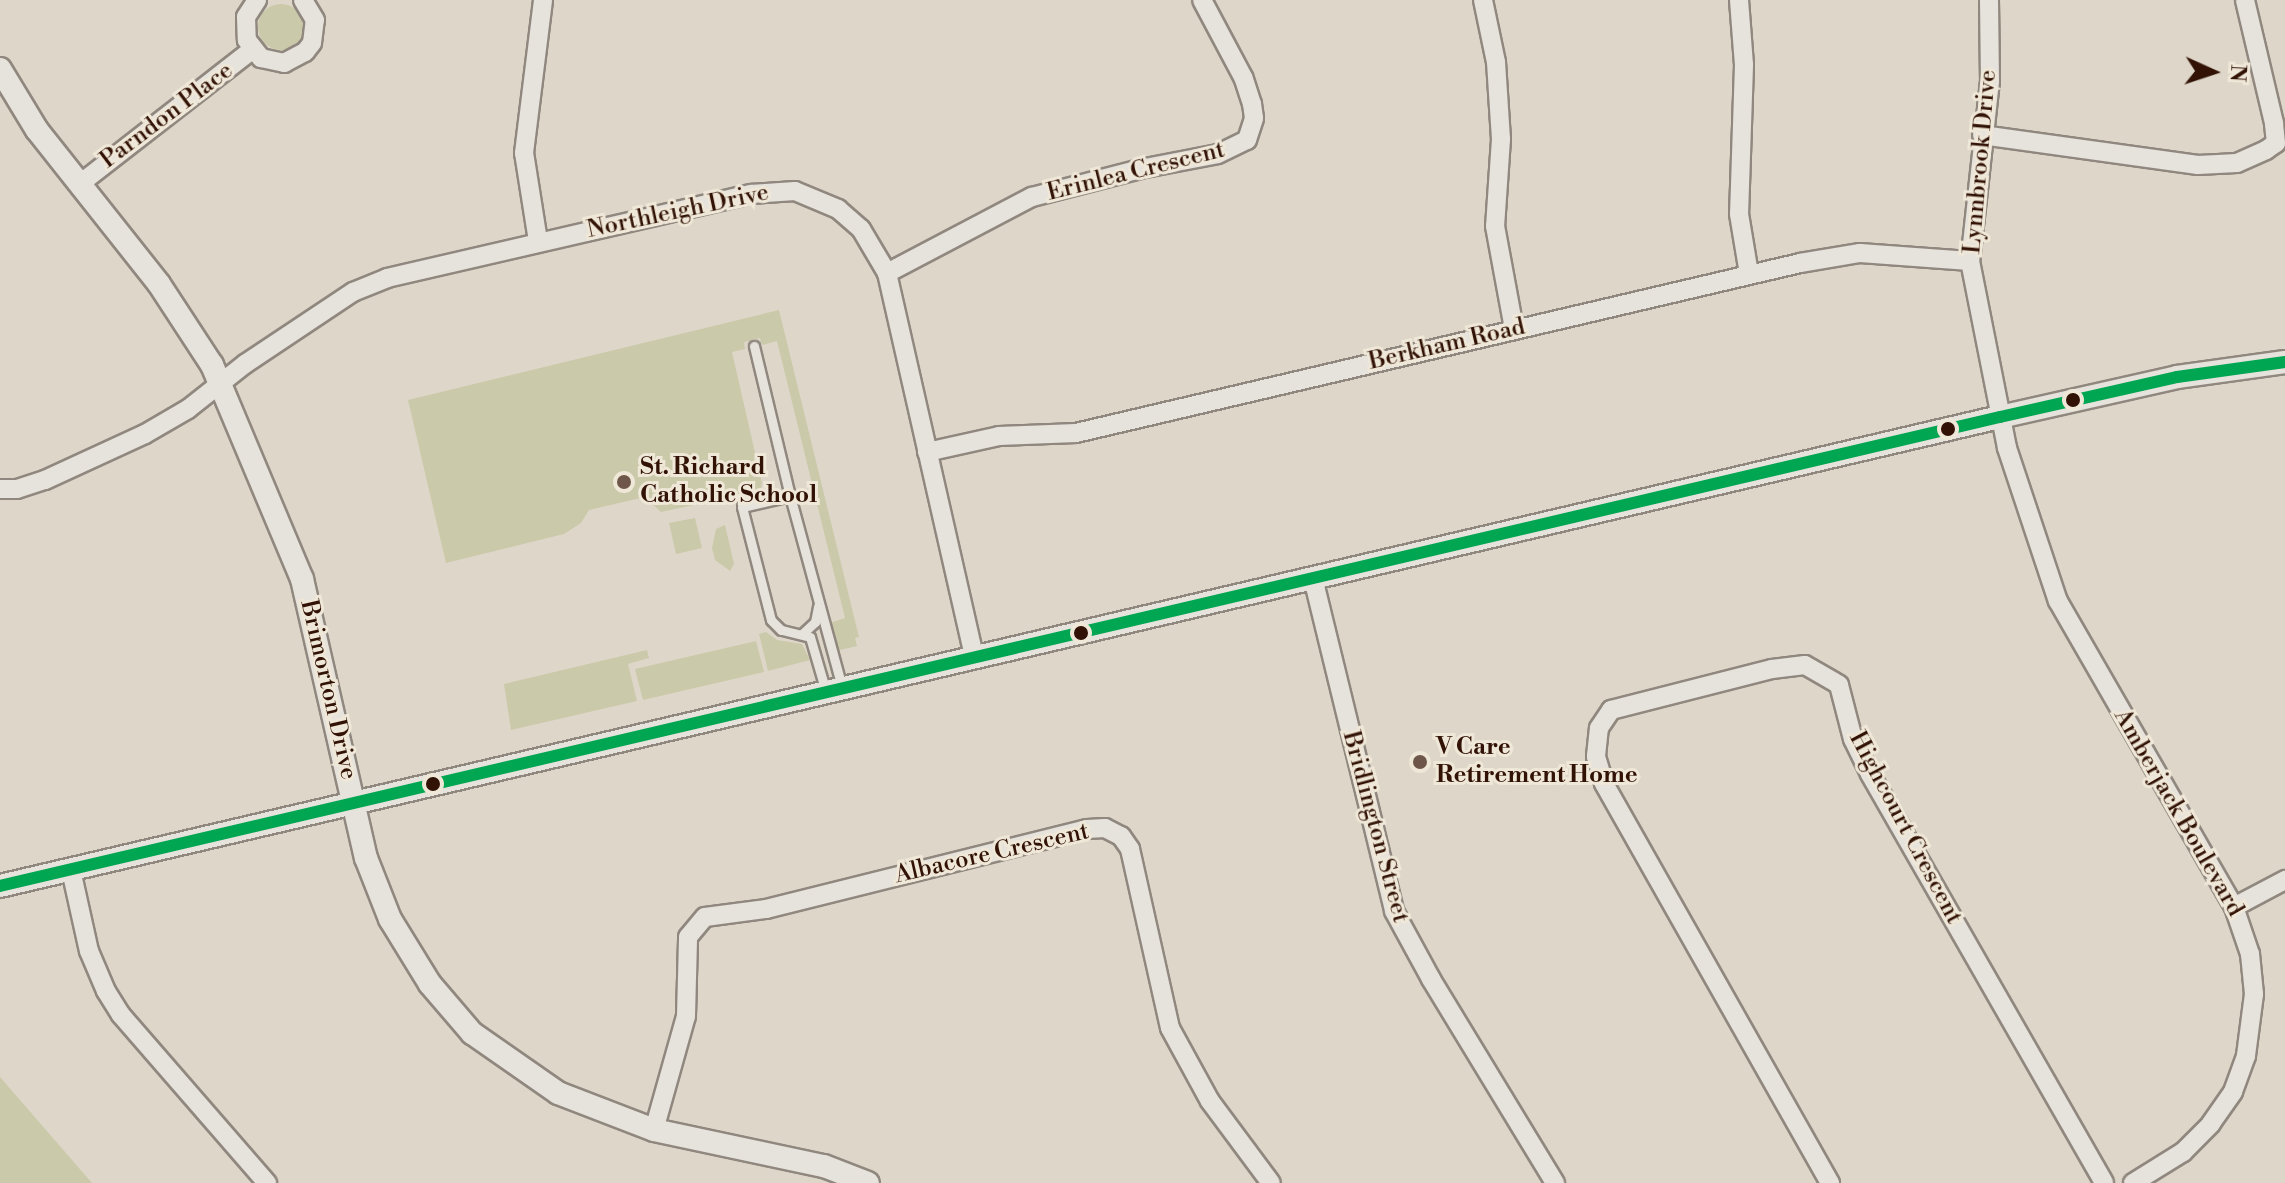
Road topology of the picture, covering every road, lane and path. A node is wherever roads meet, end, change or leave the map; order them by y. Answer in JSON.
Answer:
{"nodes":[{"id":1,"x":257,"y":0,"type":"edge"},
{"id":2,"x":303,"y":0,"type":"edge"},
{"id":3,"x":543,"y":0,"type":"edge"},
{"id":4,"x":1202,"y":0,"type":"edge"},
{"id":5,"x":1483,"y":0,"type":"edge"},
{"id":6,"x":1739,"y":0,"type":"edge"},
{"id":7,"x":1989,"y":0,"type":"edge"},
{"id":8,"x":2245,"y":0,"type":"edge"},
{"id":9,"x":252,"y":50,"type":"junction"},
{"id":10,"x":0,"y":69,"type":"edge"},
{"id":11,"x":1982,"y":135,"type":"junction"},
{"id":12,"x":81,"y":183,"type":"junction"},
{"id":13,"x":538,"y":241,"type":"junction"},
{"id":14,"x":1970,"y":261,"type":"junction"},
{"id":15,"x":887,"y":273,"type":"junction"},
{"id":16,"x":1749,"y":274,"type":"junction"},
{"id":17,"x":1514,"y":329,"type":"junction"},
{"id":18,"x":754,"y":346,"type":"dead end"},
{"id":19,"x":2285,"y":362,"type":"edge"},
{"id":20,"x":219,"y":385,"type":"junction"},
{"id":21,"x":2000,"y":417,"type":"junction"},
{"id":22,"x":927,"y":452,"type":"junction"},
{"id":23,"x":0,"y":489,"type":"edge"},
{"id":24,"x":790,"y":496,"type":"junction"},
{"id":25,"x":1313,"y":578,"type":"junction"},
{"id":26,"x":818,"y":606,"type":"junction"},
{"id":27,"x":802,"y":634,"type":"junction"},
{"id":28,"x":974,"y":656,"type":"junction"},
{"id":29,"x":834,"y":690,"type":"junction"},
{"id":30,"x":354,"y":805,"type":"junction"},
{"id":31,"x":71,"y":870,"type":"junction"},
{"id":32,"x":2285,"y":880,"type":"edge"},
{"id":33,"x":0,"y":886,"type":"edge"},
{"id":34,"x":2234,"y":907,"type":"junction"},
{"id":35,"x":654,"y":1130,"type":"junction"},
{"id":36,"x":1547,"y":1180,"type":"edge"},
{"id":37,"x":267,"y":1183,"type":"edge"},
{"id":38,"x":868,"y":1183,"type":"edge"},
{"id":39,"x":1271,"y":1183,"type":"edge"},
{"id":40,"x":1830,"y":1183,"type":"edge"},
{"id":41,"x":2104,"y":1183,"type":"edge"},
{"id":42,"x":2133,"y":1183,"type":"edge"}],
"edges":[{"from":1,"to":9,"type":"street","name":"Parndon Place"},
{"from":2,"to":9,"type":"street","name":"Parndon Place"},
{"from":3,"to":13,"type":"street"},
{"from":4,"to":15,"type":"street","name":"Erinlea Crescent"},
{"from":5,"to":17,"type":"street"},
{"from":6,"to":16,"type":"street"},
{"from":7,"to":11,"type":"street","name":"Lynnbrook Drive"},
{"from":8,"to":11,"type":"street"},
{"from":9,"to":12,"type":"street","name":"Parndon Place"},
{"from":10,"to":12,"type":"street","name":"Brimorton Drive"},
{"from":11,"to":14,"type":"street","name":"Lynnbrook Drive"},
{"from":12,"to":20,"type":"street","name":"Brimorton Drive"},
{"from":13,"to":15,"type":"street","name":"Northleigh Drive"},
{"from":13,"to":20,"type":"street","name":"Northleigh Drive"},
{"from":14,"to":16,"type":"street","name":"Berkham Road"},
{"from":14,"to":21,"type":"street","name":"Lynnbrook Drive"},
{"from":15,"to":22,"type":"street","name":"Northleigh Drive"},
{"from":16,"to":17,"type":"street","name":"Berkham Road"},
{"from":17,"to":22,"type":"street","name":"Berkham Road"},
{"from":18,"to":24,"type":"lane"},
{"from":19,"to":21,"type":"street"},
{"from":20,"to":23,"type":"street","name":"Northleigh Drive"},
{"from":20,"to":30,"type":"street","name":"Brimorton Drive"},
{"from":21,"to":25,"type":"street"},
{"from":21,"to":34,"type":"street","name":"Amberjack Boulevard"},
{"from":22,"to":28,"type":"street","name":"Northleigh Drive"},
{"from":24,"to":26,"type":"lane"},
{"from":24,"to":27,"type":"lane"},
{"from":25,"to":28,"type":"street"},
{"from":25,"to":36,"type":"street","name":"Bridlington Street"},
{"from":26,"to":27,"type":"lane"},
{"from":26,"to":29,"type":"lane"},
{"from":27,"to":29,"type":"lane"},
{"from":28,"to":29,"type":"street"},
{"from":29,"to":30,"type":"street"},
{"from":30,"to":31,"type":"street"},
{"from":30,"to":35,"type":"street","name":"Brimorton Drive"},
{"from":31,"to":33,"type":"street"},
{"from":31,"to":37,"type":"street"},
{"from":32,"to":34,"type":"street"},
{"from":34,"to":42,"type":"street","name":"Amberjack Boulevard"},
{"from":35,"to":38,"type":"street","name":"Brimorton Drive"},
{"from":35,"to":39,"type":"street","name":"Albacore Crescent"},
{"from":40,"to":41,"type":"street","name":"Highcourt Crescent"}]}
